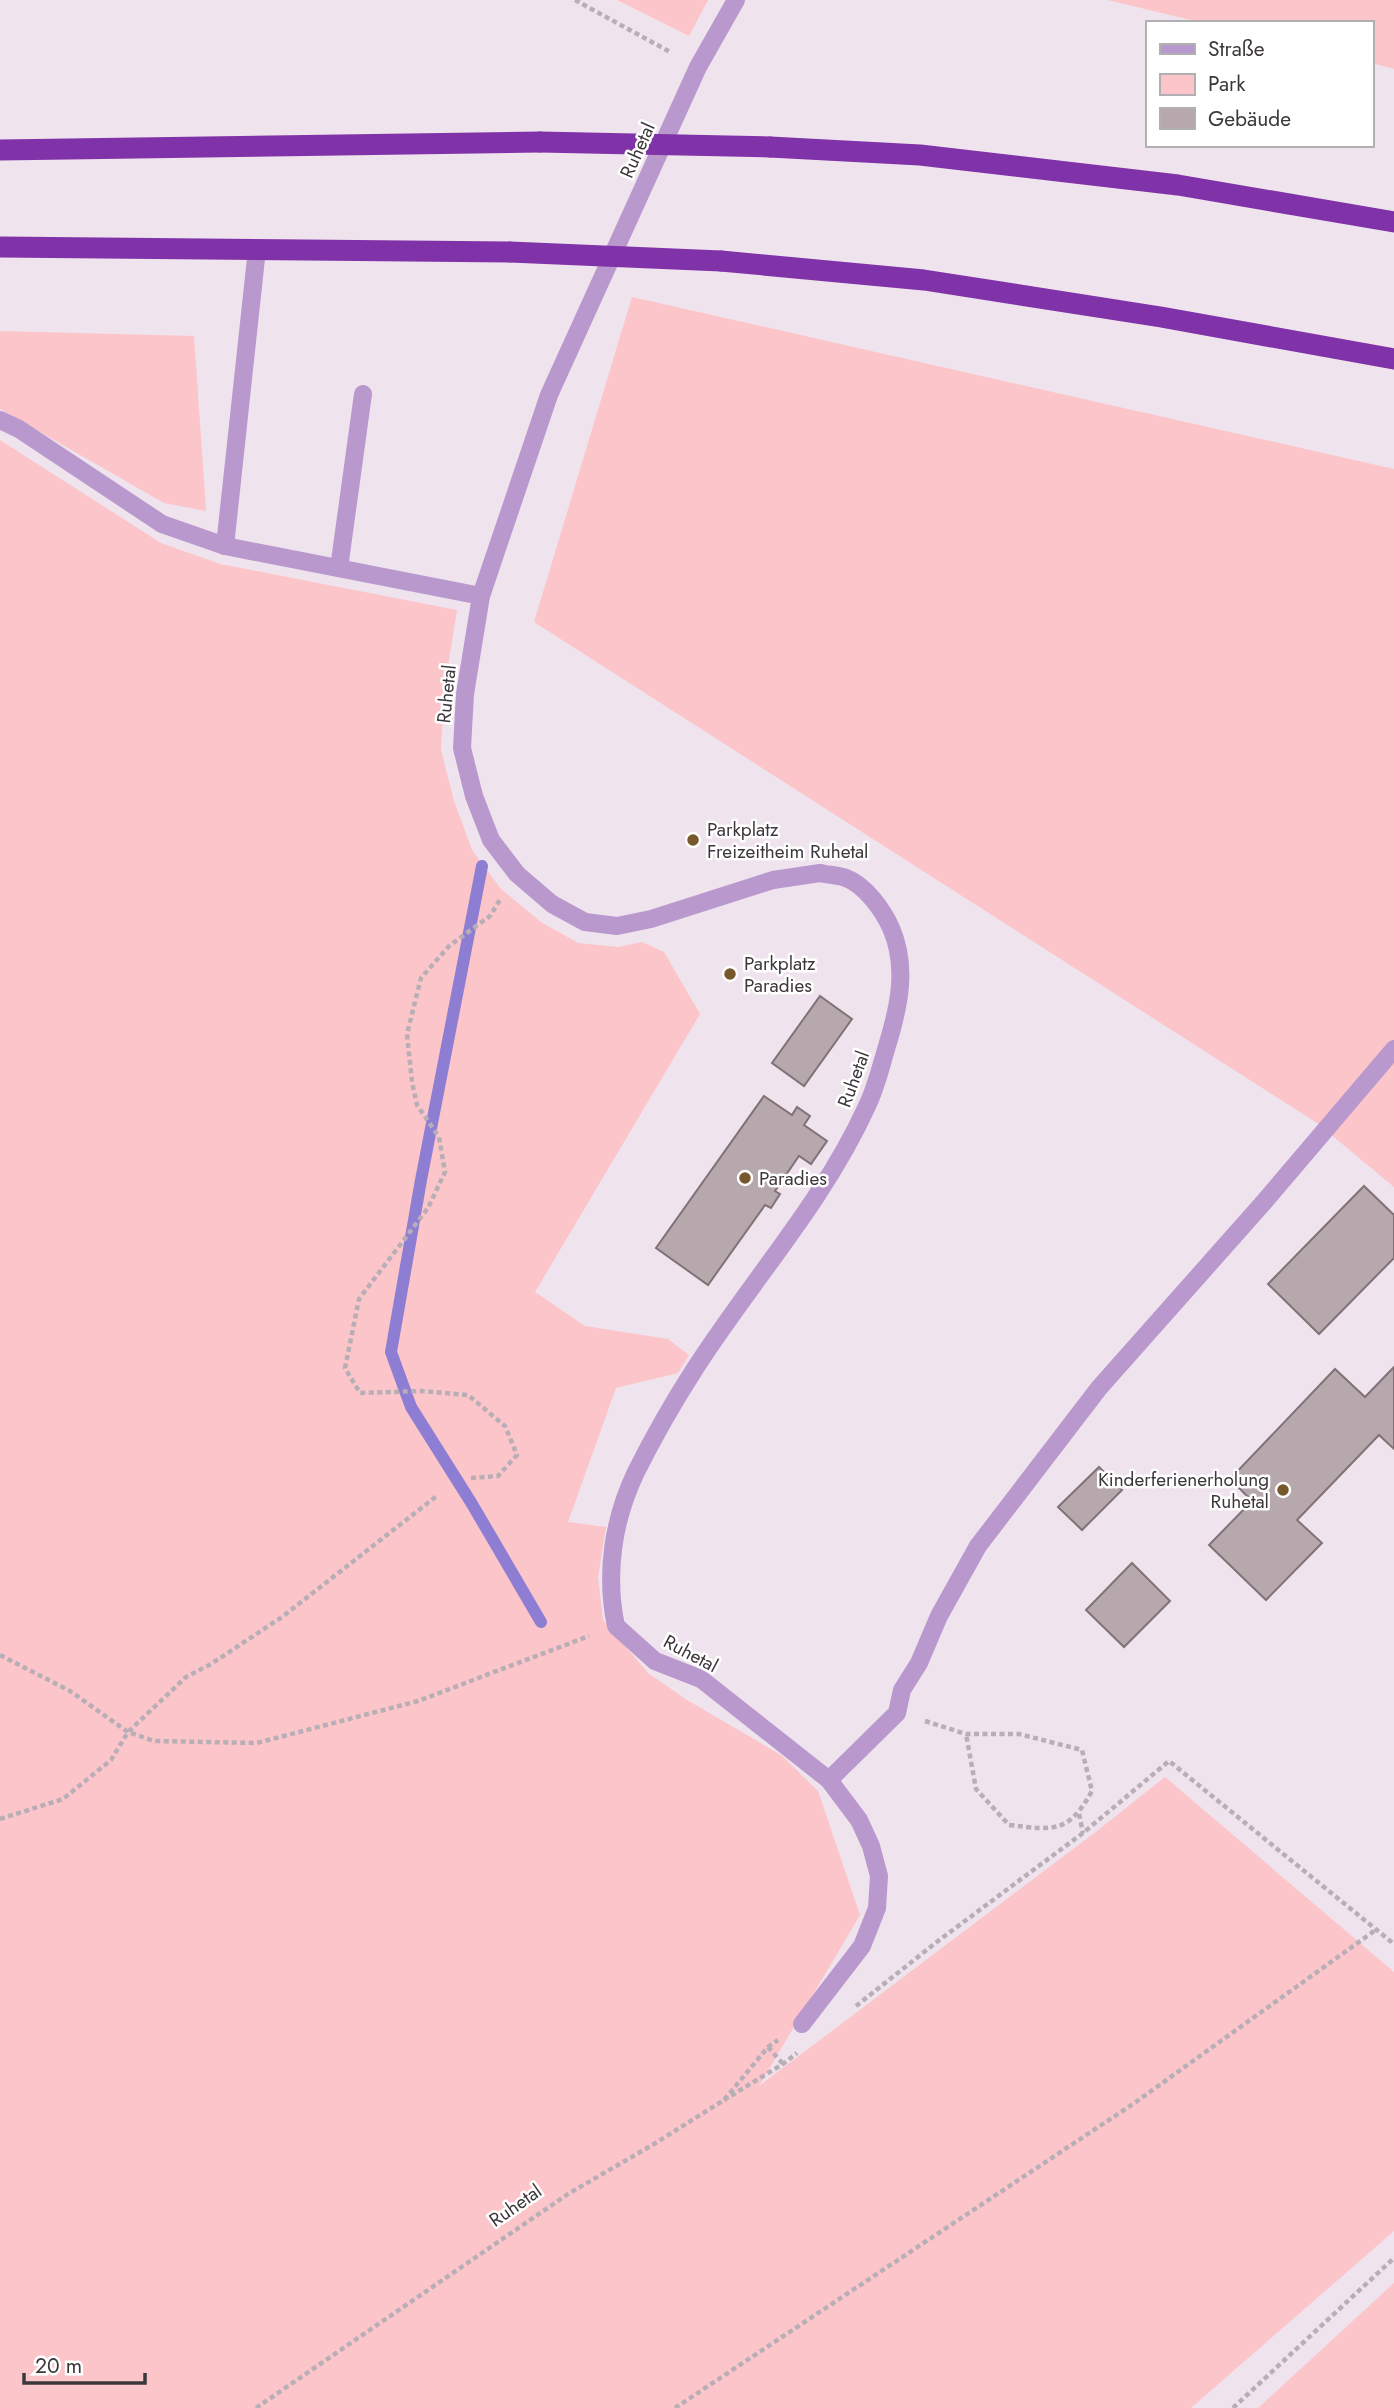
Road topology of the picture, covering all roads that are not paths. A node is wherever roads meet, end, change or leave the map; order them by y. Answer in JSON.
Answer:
{"nodes":[{"id":1,"x":736,"y":0,"type":"edge"},
{"id":2,"x":0,"y":150,"type":"edge"},
{"id":3,"x":1394,"y":222,"type":"edge"},
{"id":4,"x":0,"y":247,"type":"edge"},
{"id":5,"x":257,"y":249,"type":"junction"},
{"id":6,"x":1394,"y":359,"type":"edge"},
{"id":7,"x":363,"y":394,"type":"dead end"},
{"id":8,"x":0,"y":420,"type":"edge"},
{"id":9,"x":225,"y":546,"type":"junction"},
{"id":10,"x":339,"y":568,"type":"junction"},
{"id":11,"x":481,"y":596,"type":"junction"},
{"id":12,"x":1394,"y":1049,"type":"edge"},
{"id":13,"x":829,"y":1780,"type":"junction"},
{"id":14,"x":802,"y":2024,"type":"road end"}],
"edges":[{"from":1,"to":11,"type":"street","name":"Ruhetal"},
{"from":2,"to":3,"type":"highway","bridge":true},
{"from":4,"to":5,"type":"highway"},
{"from":5,"to":6,"type":"highway","bridge":true},
{"from":5,"to":9,"type":"street"},
{"from":7,"to":10,"type":"street"},
{"from":8,"to":9,"type":"street"},
{"from":9,"to":10,"type":"street"},
{"from":10,"to":11,"type":"street"},
{"from":11,"to":13,"type":"street","name":"Ruhetal"},
{"from":12,"to":13,"type":"street"},
{"from":13,"to":14,"type":"street","name":"Ruhetal"}]}
